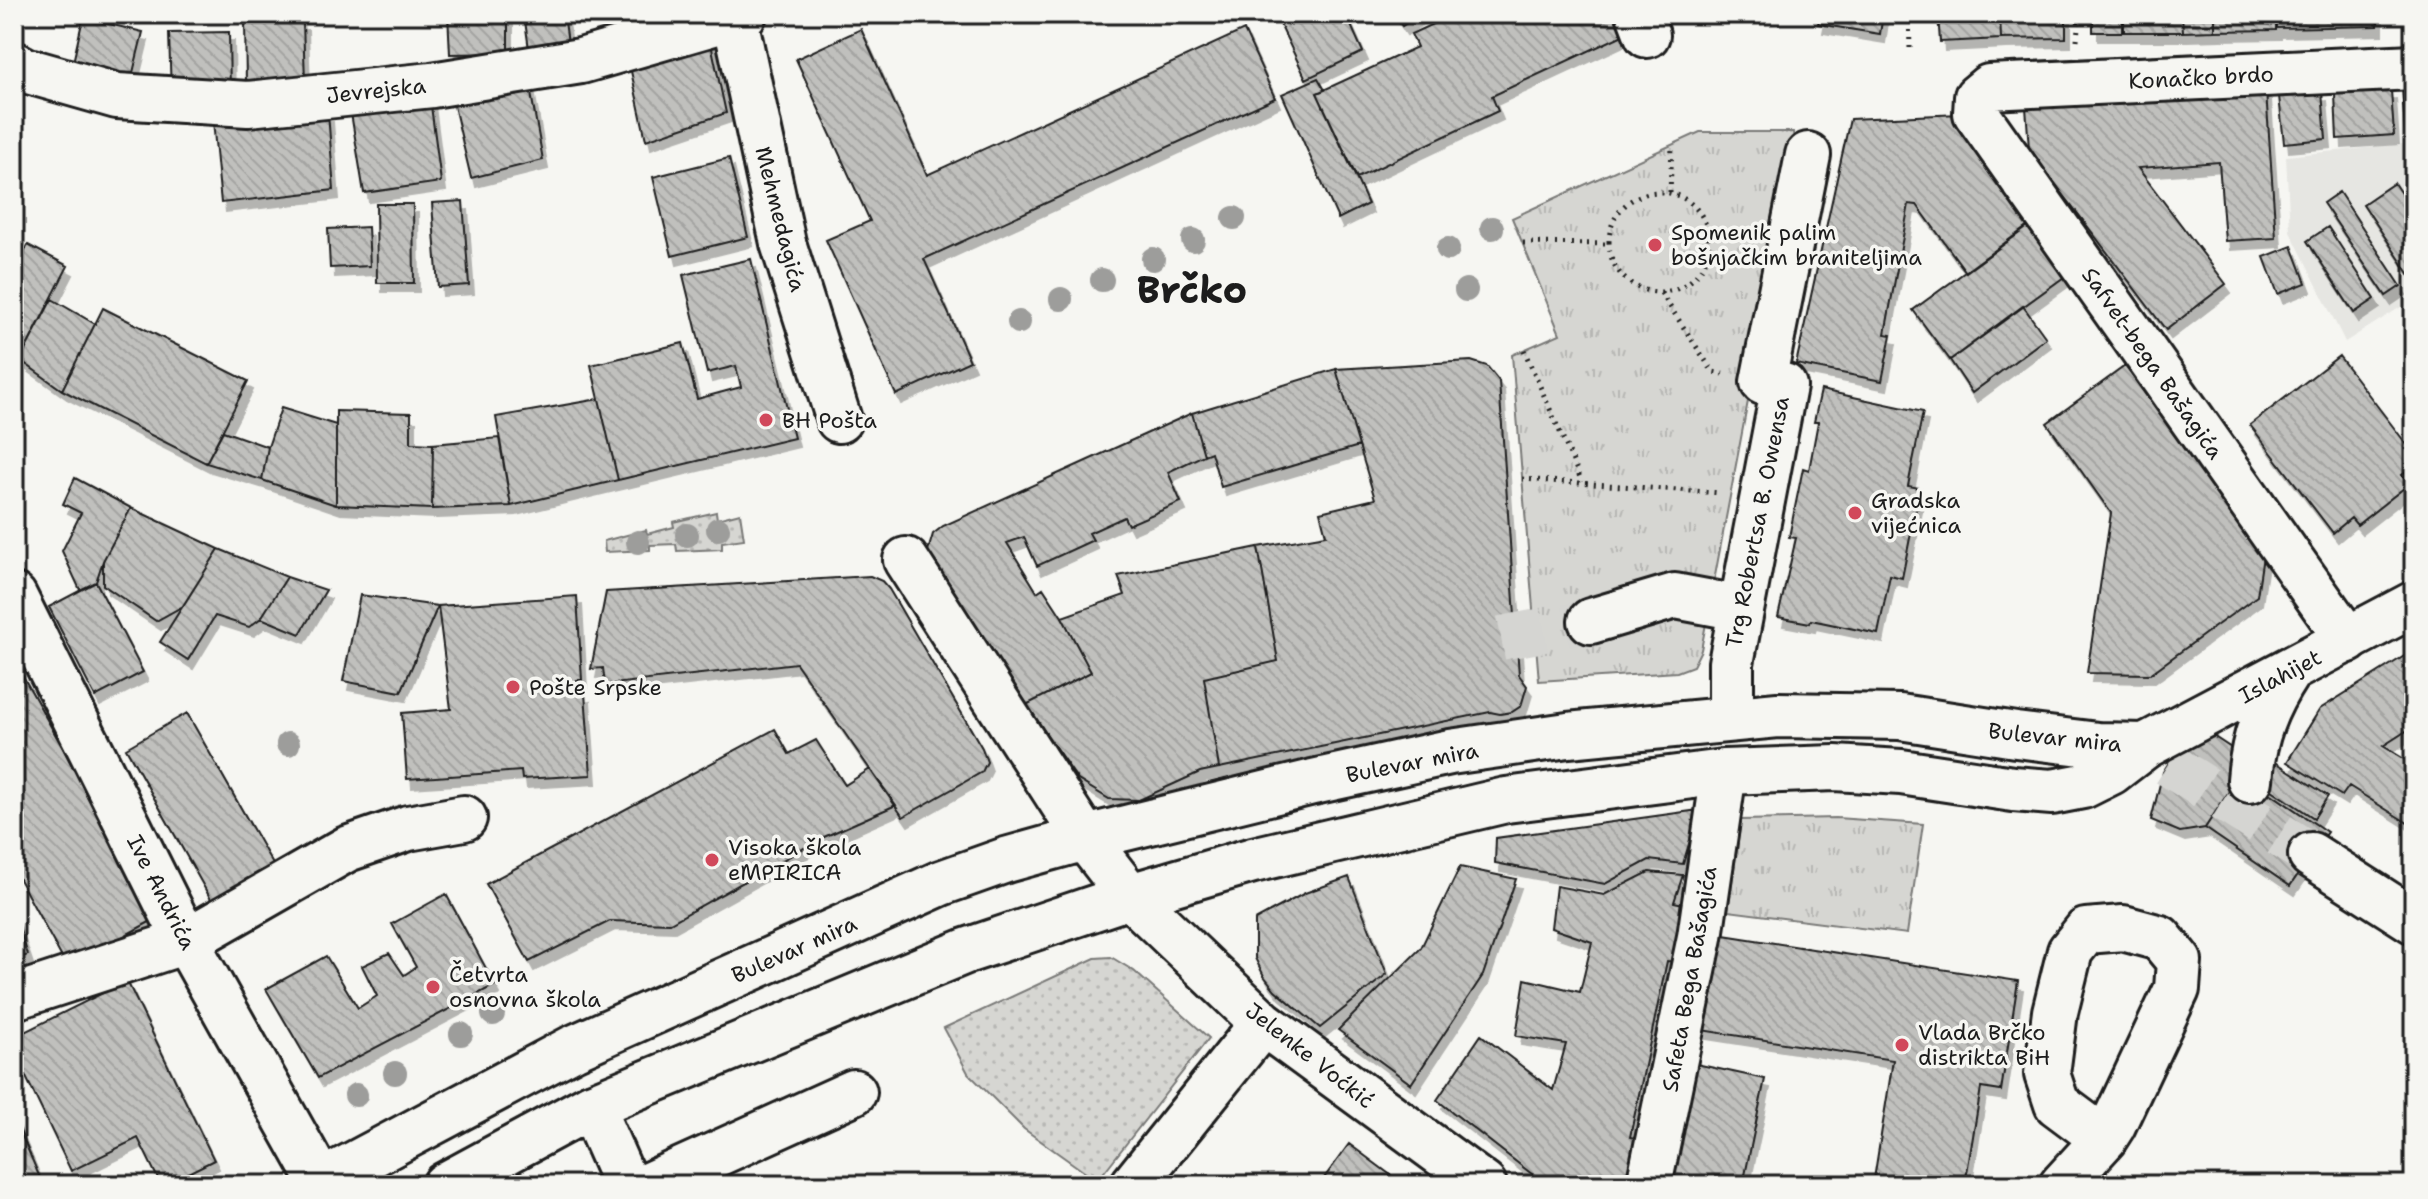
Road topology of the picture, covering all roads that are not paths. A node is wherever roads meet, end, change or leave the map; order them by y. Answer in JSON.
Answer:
{"nodes":[{"id":1,"x":737,"y":15,"type":"edge"},
{"id":2,"x":14,"y":64,"type":"edge"},
{"id":3,"x":2414,"y":67,"type":"edge"},
{"id":4,"x":1989,"y":87,"type":"joint"},
{"id":5,"x":1808,"y":155,"type":"dead end"},
{"id":6,"x":839,"y":420,"type":"dead end"},
{"id":7,"x":906,"y":560,"type":"dead end"},
{"id":8,"x":14,"y":596,"type":"edge"},
{"id":9,"x":2414,"y":604,"type":"edge"},
{"id":10,"x":1739,"y":608,"type":"junction"},
{"id":11,"x":1591,"y":621,"type":"tunnel mouth"},
{"id":12,"x":2348,"y":640,"type":"junction"},
{"id":13,"x":2288,"y":672,"type":"junction"},
{"id":14,"x":1731,"y":718,"type":"junction"},
{"id":15,"x":2156,"y":755,"type":"junction"},
{"id":16,"x":1724,"y":772,"type":"junction"},
{"id":17,"x":2250,"y":780,"type":"dead end"},
{"id":18,"x":464,"y":818,"type":"dead end"},
{"id":19,"x":1085,"y":838,"type":"junction"},
{"id":20,"x":2311,"y":855,"type":"tunnel mouth"},
{"id":21,"x":1130,"y":896,"type":"junction"},
{"id":22,"x":2409,"y":918,"type":"edge"},
{"id":23,"x":186,"y":941,"type":"junction"},
{"id":24,"x":14,"y":997,"type":"edge"},
{"id":25,"x":1263,"y":1023,"type":"junction"},
{"id":26,"x":854,"y":1092,"type":"dead end"},
{"id":27,"x":591,"y":1106,"type":"junction"},
{"id":28,"x":2104,"y":1139,"type":"dead end"},
{"id":29,"x":318,"y":1184,"type":"edge"},
{"id":30,"x":445,"y":1185,"type":"edge"},
{"id":31,"x":626,"y":1185,"type":"edge"},
{"id":32,"x":648,"y":1185,"type":"edge"},
{"id":33,"x":1133,"y":1185,"type":"edge"},
{"id":34,"x":1484,"y":1185,"type":"edge"},
{"id":35,"x":1649,"y":1185,"type":"edge"},
{"id":36,"x":2062,"y":1185,"type":"edge"}],
"edges":[{"from":1,"to":2,"type":"street","name":"Jevrejska"},
{"from":1,"to":6,"type":"street","name":"Mehmedagića"},
{"from":3,"to":4,"type":"street","name":"Konačko brdo"},
{"from":4,"to":12,"type":"street","name":"Safvet-bega Bašagića"},
{"from":5,"to":10,"type":"street","name":"Trg Robertsa B. Owensa"},
{"from":7,"to":19,"type":"street"},
{"from":8,"to":23,"type":"street","name":"Ive Andrića"},
{"from":9,"to":12,"type":"street","name":"Islahijet"},
{"from":10,"to":11,"type":"street"},
{"from":10,"to":14,"type":"street","name":"Trg Robertsa B. Owensa"},
{"from":12,"to":13,"type":"street","name":"Islahijet"},
{"from":13,"to":15,"type":"street","name":"Islahijet"},
{"from":13,"to":17,"type":"street"},
{"from":14,"to":15,"type":"street","name":"Bulevar mira"},
{"from":14,"to":19,"type":"street","name":"Bulevar mira"},
{"from":15,"to":16,"type":"street","name":"Bulevar mira"},
{"from":16,"to":21,"type":"street","name":"Bulevar mira"},
{"from":16,"to":35,"type":"street","name":"Safeta Bega Bašagića"},
{"from":18,"to":23,"type":"street"},
{"from":19,"to":21,"type":"street","name":"Jelenke Voćkić"},
{"from":19,"to":29,"type":"street","name":"Bulevar mira"},
{"from":20,"to":22,"type":"street"},
{"from":21,"to":25,"type":"street","name":"Jelenke Voćkić"},
{"from":21,"to":27,"type":"street","name":"Bulevar mira"},
{"from":23,"to":24,"type":"street"},
{"from":23,"to":29,"type":"street","name":"Ive Andrića"},
{"from":25,"to":33,"type":"street"},
{"from":25,"to":34,"type":"street","name":"Jelenke Voćkić"},
{"from":26,"to":32,"type":"street"},
{"from":27,"to":30,"type":"street","name":"Bulevar mira"},
{"from":27,"to":31,"type":"street"},
{"from":28,"to":36,"type":"street"}]}
